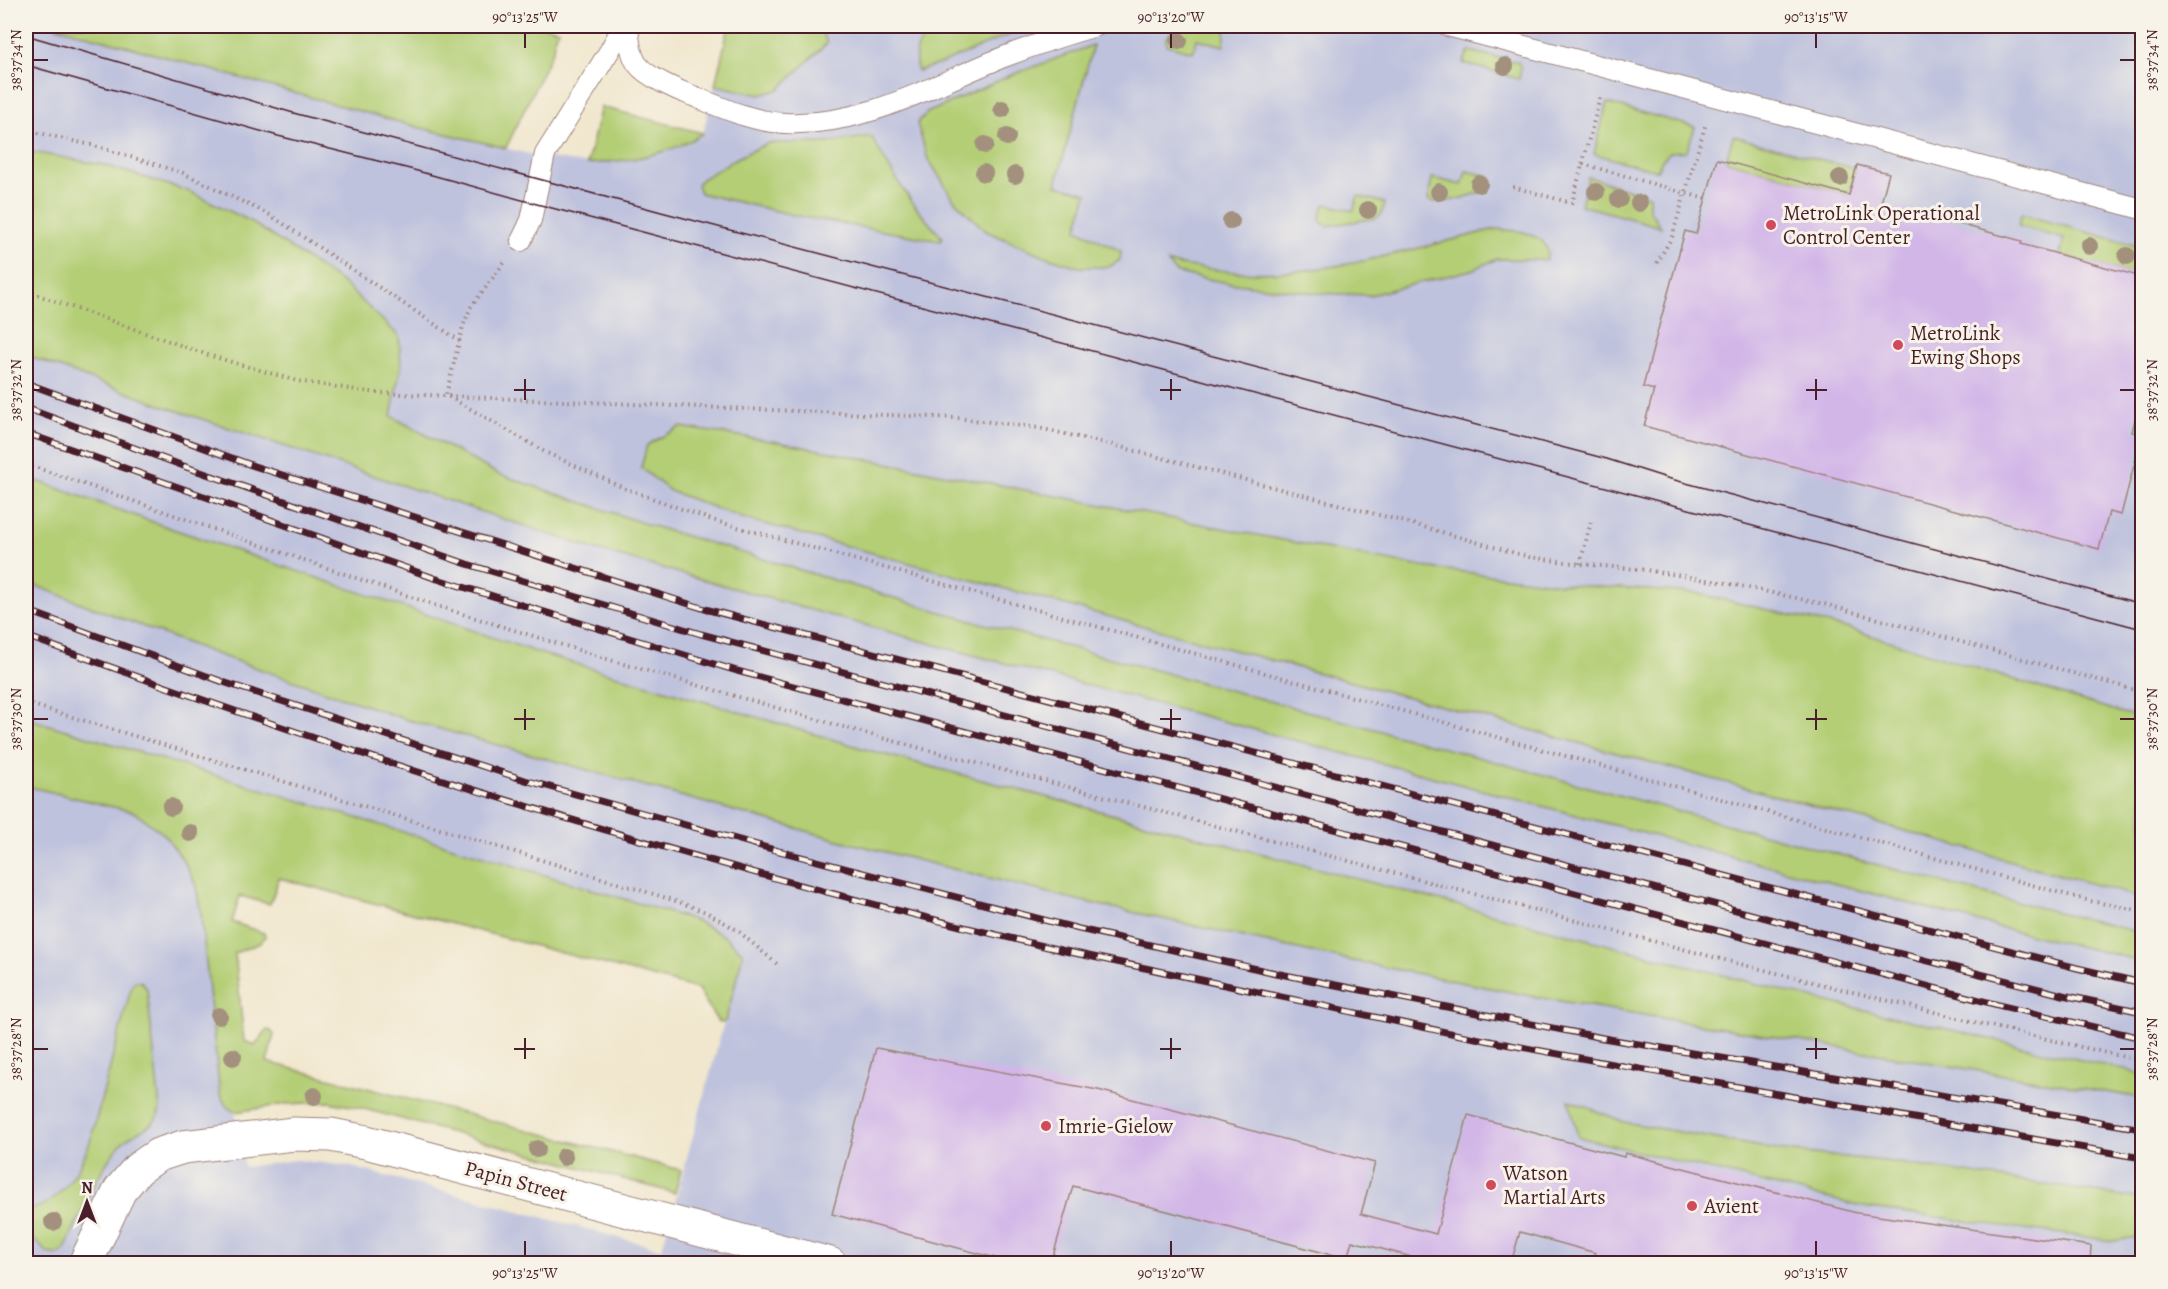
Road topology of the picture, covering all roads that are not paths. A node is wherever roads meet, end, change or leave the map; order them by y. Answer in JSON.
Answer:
{"nodes":[{"id":1,"x":623,"y":26,"type":"edge"},
{"id":2,"x":628,"y":26,"type":"edge"},
{"id":3,"x":1096,"y":26,"type":"edge"},
{"id":4,"x":1448,"y":26,"type":"edge"},
{"id":5,"x":2142,"y":209,"type":"edge"},
{"id":6,"x":521,"y":241,"type":"road end"},
{"id":7,"x":85,"y":1263,"type":"edge"},
{"id":8,"x":830,"y":1263,"type":"edge"}],
"edges":[{"from":1,"to":6,"type":"lane"},
{"from":2,"to":3,"type":"lane"},
{"from":4,"to":5,"type":"lane"},
{"from":7,"to":8,"type":"street","name":"Papin Street"}]}
